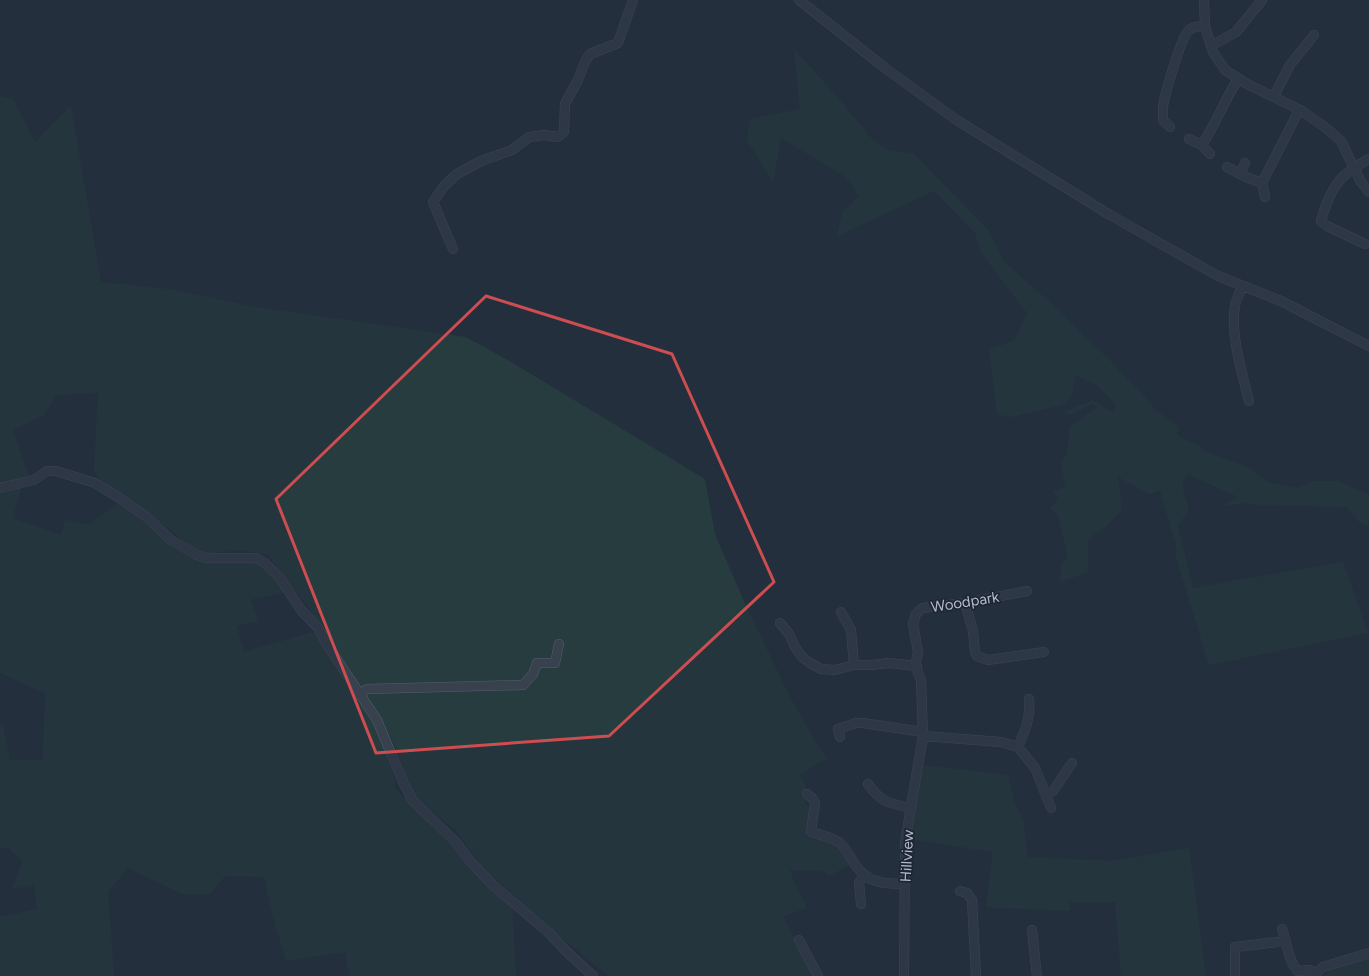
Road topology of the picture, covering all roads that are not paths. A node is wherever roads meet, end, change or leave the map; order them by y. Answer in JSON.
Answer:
{"nodes":[{"id":1,"x":633,"y":0,"type":"edge"},
{"id":2,"x":799,"y":0,"type":"edge"},
{"id":3,"x":1204,"y":0,"type":"edge"},
{"id":4,"x":1262,"y":0,"type":"edge"},
{"id":5,"x":1205,"y":26,"type":"junction"},
{"id":6,"x":1314,"y":35,"type":"dead end"},
{"id":7,"x":1211,"y":46,"type":"junction"},
{"id":8,"x":1238,"y":79,"type":"junction"},
{"id":9,"x":1274,"y":96,"type":"junction"},
{"id":10,"x":1299,"y":110,"type":"junction"},
{"id":11,"x":1170,"y":127,"type":"dead end"},
{"id":12,"x":1189,"y":139,"type":"dead end"},
{"id":13,"x":1202,"y":145,"type":"junction"},
{"id":14,"x":1210,"y":154,"type":"dead end"},
{"id":15,"x":1369,"y":159,"type":"edge"},
{"id":16,"x":1245,"y":164,"type":"dead end"},
{"id":17,"x":1227,"y":167,"type":"dead end"},
{"id":18,"x":1354,"y":168,"type":"junction"},
{"id":19,"x":1240,"y":174,"type":"junction"},
{"id":20,"x":1262,"y":183,"type":"junction"},
{"id":21,"x":1369,"y":192,"type":"edge"},
{"id":22,"x":1266,"y":197,"type":"dead end"},
{"id":23,"x":1365,"y":244,"type":"dead end"},
{"id":24,"x":454,"y":249,"type":"dead end"},
{"id":25,"x":1243,"y":286,"type":"junction"},
{"id":26,"x":1369,"y":346,"type":"edge"},
{"id":27,"x":1249,"y":401,"type":"dead end"},
{"id":28,"x":0,"y":488,"type":"edge"},
{"id":29,"x":1028,"y":591,"type":"dead end"},
{"id":30,"x":965,"y":603,"type":"junction"},
{"id":31,"x":840,"y":611,"type":"dead end"},
{"id":32,"x":780,"y":623,"type":"dead end"},
{"id":33,"x":560,"y":644,"type":"dead end"},
{"id":34,"x":1044,"y":652,"type":"dead end"},
{"id":35,"x":854,"y":665,"type":"junction"},
{"id":36,"x":917,"y":666,"type":"junction"},
{"id":37,"x":359,"y":694,"type":"junction"},
{"id":38,"x":921,"y":694,"type":"joint"},
{"id":39,"x":1029,"y":700,"type":"dead end"},
{"id":40,"x":923,"y":734,"type":"junction"},
{"id":41,"x":840,"y":737,"type":"dead end"},
{"id":42,"x":1018,"y":747,"type":"junction"},
{"id":43,"x":1072,"y":763,"type":"dead end"},
{"id":44,"x":868,"y":783,"type":"dead end"},
{"id":45,"x":807,"y":794,"type":"dead end"},
{"id":46,"x":1046,"y":796,"type":"junction"},
{"id":47,"x":911,"y":808,"type":"junction"},
{"id":48,"x":1051,"y":808,"type":"dead end"},
{"id":49,"x":864,"y":875,"type":"junction"},
{"id":50,"x":905,"y":884,"type":"junction"},
{"id":51,"x":960,"y":891,"type":"dead end"},
{"id":52,"x":861,"y":904,"type":"dead end"},
{"id":53,"x":1282,"y":929,"type":"dead end"},
{"id":54,"x":1032,"y":930,"type":"dead end"},
{"id":55,"x":799,"y":940,"type":"dead end"},
{"id":56,"x":1286,"y":941,"type":"junction"},
{"id":57,"x":1369,"y":953,"type":"edge"},
{"id":58,"x":1316,"y":974,"type":"edge"},
{"id":59,"x":1235,"y":975,"type":"edge"},
{"id":60,"x":594,"y":976,"type":"edge"},
{"id":61,"x":818,"y":976,"type":"edge"},
{"id":62,"x":904,"y":976,"type":"edge"},
{"id":63,"x":976,"y":976,"type":"edge"},
{"id":64,"x":1036,"y":976,"type":"edge"}],
"edges":[{"from":1,"to":24,"type":"street"},
{"from":2,"to":25,"type":"street"},
{"from":3,"to":5,"type":"street"},
{"from":4,"to":7,"type":"street"},
{"from":5,"to":7,"type":"street"},
{"from":5,"to":11,"type":"street"},
{"from":6,"to":9,"type":"street"},
{"from":7,"to":8,"type":"street"},
{"from":8,"to":9,"type":"street"},
{"from":8,"to":13,"type":"street"},
{"from":9,"to":10,"type":"street"},
{"from":10,"to":18,"type":"street"},
{"from":10,"to":20,"type":"street"},
{"from":12,"to":13,"type":"street"},
{"from":13,"to":14,"type":"street"},
{"from":15,"to":18,"type":"street"},
{"from":16,"to":19,"type":"street"},
{"from":17,"to":19,"type":"street"},
{"from":18,"to":21,"type":"street"},
{"from":18,"to":23,"type":"street"},
{"from":19,"to":20,"type":"street"},
{"from":20,"to":22,"type":"street"},
{"from":25,"to":26,"type":"street"},
{"from":25,"to":27,"type":"street"},
{"from":28,"to":37,"type":"street"},
{"from":29,"to":30,"type":"street","name":"Woodpark"},
{"from":30,"to":34,"type":"street"},
{"from":30,"to":36,"type":"street","name":"Woodpark"},
{"from":31,"to":35,"type":"street"},
{"from":32,"to":35,"type":"street"},
{"from":33,"to":37,"type":"street"},
{"from":35,"to":36,"type":"street"},
{"from":36,"to":38,"type":"street","name":"Woodpark"},
{"from":37,"to":60,"type":"street"},
{"from":38,"to":40,"type":"street","name":"Hillview"},
{"from":39,"to":42,"type":"street"},
{"from":40,"to":41,"type":"street"},
{"from":40,"to":42,"type":"street"},
{"from":40,"to":47,"type":"street","name":"Hillview"},
{"from":42,"to":46,"type":"street"},
{"from":43,"to":46,"type":"street"},
{"from":44,"to":47,"type":"street"},
{"from":45,"to":49,"type":"street"},
{"from":46,"to":48,"type":"street"},
{"from":47,"to":50,"type":"street","name":"Hillview"},
{"from":49,"to":50,"type":"street"},
{"from":49,"to":52,"type":"street"},
{"from":50,"to":62,"type":"street","name":"Hillview"},
{"from":51,"to":63,"type":"street"},
{"from":53,"to":56,"type":"street"},
{"from":54,"to":64,"type":"street"},
{"from":55,"to":61,"type":"street"},
{"from":56,"to":58,"type":"street"},
{"from":56,"to":59,"type":"street"},
{"from":57,"to":58,"type":"street"}]}
